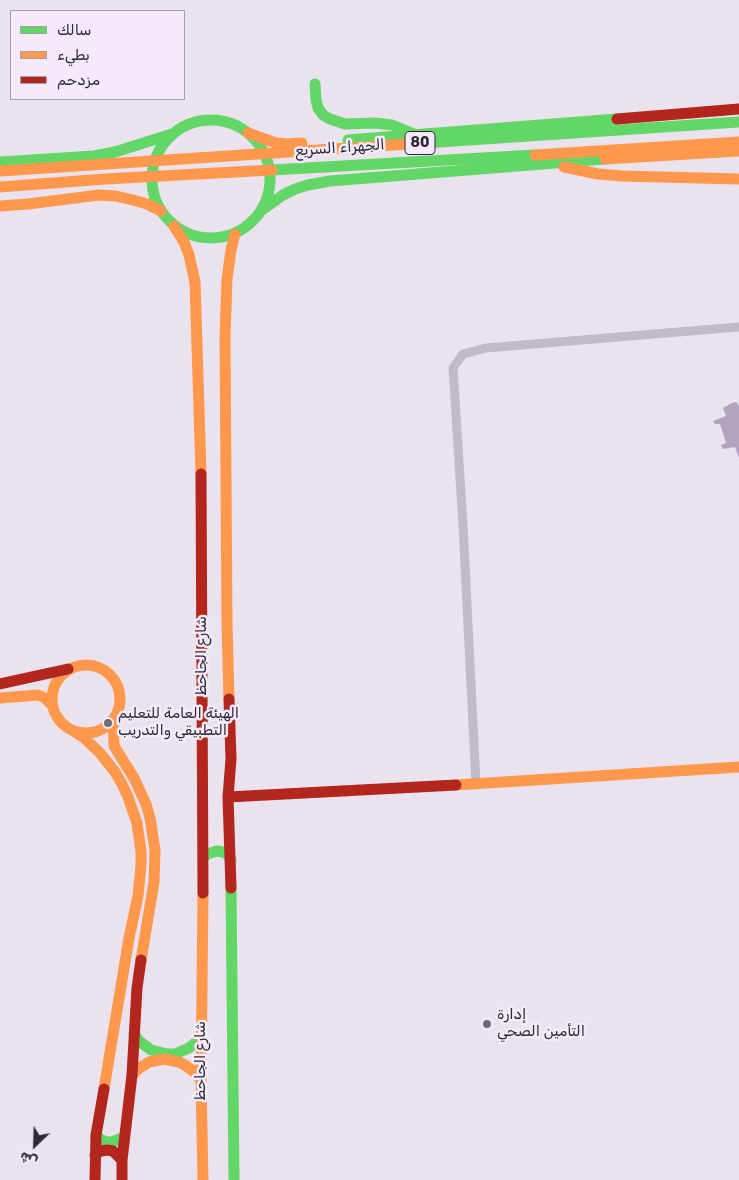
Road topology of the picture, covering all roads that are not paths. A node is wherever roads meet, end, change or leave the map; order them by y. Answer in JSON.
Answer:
{"nodes":[{"id":1,"x":315,"y":84,"type":"dead end"},
{"id":2,"x":739,"y":109,"type":"edge"},
{"id":3,"x":739,"y":122,"type":"edge"},
{"id":4,"x":248,"y":133,"type":"junction"},
{"id":5,"x":172,"y":134,"type":"junction"},
{"id":6,"x":414,"y":134,"type":"junction"},
{"id":7,"x":739,"y":142,"type":"edge"},
{"id":8,"x":739,"y":152,"type":"edge"},
{"id":9,"x":0,"y":162,"type":"edge"},
{"id":10,"x":549,"y":164,"type":"junction"},
{"id":11,"x":0,"y":171,"type":"edge"},
{"id":12,"x":739,"y":179,"type":"edge"},
{"id":13,"x":0,"y":187,"type":"edge"},
{"id":14,"x":0,"y":206,"type":"edge"},
{"id":15,"x":262,"y":210,"type":"junction"},
{"id":16,"x":161,"y":211,"type":"junction"},
{"id":17,"x":174,"y":226,"type":"junction"},
{"id":18,"x":235,"y":234,"type":"junction"},
{"id":19,"x":739,"y":327,"type":"edge"},
{"id":20,"x":73,"y":668,"type":"junction"},
{"id":21,"x":0,"y":684,"type":"edge"},
{"id":22,"x":0,"y":698,"type":"edge"},
{"id":23,"x":53,"y":706,"type":"junction"},
{"id":24,"x":113,"y":721,"type":"junction"},
{"id":25,"x":75,"y":732,"type":"junction"},
{"id":26,"x":739,"y":767,"type":"edge"},
{"id":27,"x":476,"y":784,"type":"junction"},
{"id":28,"x":228,"y":797,"type":"junction"},
{"id":29,"x":203,"y":858,"type":"junction"},
{"id":30,"x":231,"y":860,"type":"junction"},
{"id":31,"x":134,"y":1034,"type":"junction"},
{"id":32,"x":201,"y":1038,"type":"junction"},
{"id":33,"x":132,"y":1075,"type":"junction"},
{"id":34,"x":201,"y":1080,"type":"junction"},
{"id":35,"x":96,"y":1135,"type":"junction"},
{"id":36,"x":124,"y":1137,"type":"junction"},
{"id":37,"x":95,"y":1155,"type":"junction"},
{"id":38,"x":122,"y":1160,"type":"junction"},
{"id":39,"x":95,"y":1180,"type":"edge"},
{"id":40,"x":122,"y":1180,"type":"edge"},
{"id":41,"x":203,"y":1180,"type":"edge"},
{"id":42,"x":234,"y":1180,"type":"edge"}],
"edges":[{"from":1,"to":6,"type":"main road"},
{"from":2,"to":6,"type":"main road","name":"الجهراء السريع"},
{"from":3,"to":11,"type":"main road","name":"الجهراء السريع","number":"80"},
{"from":4,"to":5,"type":"main road"},
{"from":4,"to":6,"type":"main road","name":"الجهراء السريع"},
{"from":4,"to":15,"type":"main road"},
{"from":5,"to":9,"type":"main road"},
{"from":5,"to":16,"type":"main road"},
{"from":7,"to":13,"type":"main road","name":"الجهراء السريع","number":"80"},
{"from":8,"to":10,"type":"main road"},
{"from":10,"to":12,"type":"main road"},
{"from":10,"to":15,"type":"main road"},
{"from":14,"to":16,"type":"main road"},
{"from":15,"to":18,"type":"main road"},
{"from":16,"to":17,"type":"main road"},
{"from":17,"to":18,"type":"main road"},
{"from":17,"to":29,"type":"main road","name":"شارع الجاحظ"},
{"from":18,"to":28,"type":"main road","name":"شارع الجاحظ"},
{"from":19,"to":27,"type":"street"},
{"from":20,"to":21,"type":"main road"},
{"from":20,"to":23,"type":"main road"},
{"from":20,"to":24,"type":"main road"},
{"from":22,"to":23,"type":"main road"},
{"from":23,"to":25,"type":"main road"},
{"from":24,"to":25,"type":"main road"},
{"from":24,"to":31,"type":"main road"},
{"from":25,"to":35,"type":"main road"},
{"from":26,"to":27,"type":"main road"},
{"from":27,"to":28,"type":"main road"},
{"from":28,"to":30,"type":"main road","name":"شارع الجاحظ"},
{"from":29,"to":30,"type":"main road"},
{"from":29,"to":32,"type":"main road","name":"شارع الجاحظ"},
{"from":30,"to":42,"type":"main road","name":"شارع الجاحظ"},
{"from":31,"to":32,"type":"main road"},
{"from":31,"to":33,"type":"main road"},
{"from":32,"to":34,"type":"main road","name":"شارع الجاحظ"},
{"from":33,"to":34,"type":"main road"},
{"from":33,"to":36,"type":"main road"},
{"from":34,"to":41,"type":"main road","name":"شارع الجاحظ"},
{"from":35,"to":36,"type":"main road"},
{"from":35,"to":37,"type":"main road"},
{"from":36,"to":38,"type":"main road"},
{"from":37,"to":38,"type":"main road"},
{"from":37,"to":39,"type":"main road"},
{"from":38,"to":40,"type":"main road"}]}
